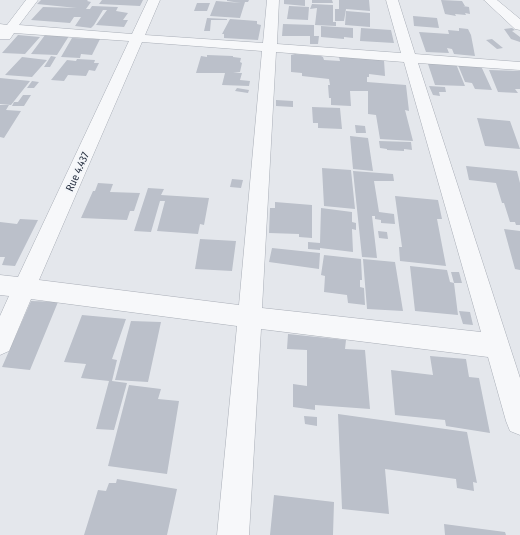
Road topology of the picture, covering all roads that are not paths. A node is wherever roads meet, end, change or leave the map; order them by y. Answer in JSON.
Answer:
{"nodes":[{"id":1,"x":32,"y":0,"type":"edge"},
{"id":2,"x":154,"y":0,"type":"edge"},
{"id":3,"x":273,"y":0,"type":"edge"},
{"id":4,"x":392,"y":0,"type":"edge"},
{"id":5,"x":490,"y":0,"type":"edge"},
{"id":6,"x":519,"y":25,"type":"edge"},
{"id":7,"x":6,"y":28,"type":"edge"},
{"id":8,"x":138,"y":37,"type":"junction"},
{"id":9,"x":0,"y":42,"type":"edge"},
{"id":10,"x":270,"y":47,"type":"junction"},
{"id":11,"x":410,"y":58,"type":"junction"},
{"id":12,"x":520,"y":66,"type":"edge"},
{"id":13,"x":0,"y":286,"type":"edge"},
{"id":14,"x":26,"y":288,"type":"junction"},
{"id":15,"x":249,"y":317,"type":"junction"},
{"id":16,"x":0,"y":343,"type":"edge"},
{"id":17,"x":498,"y":346,"type":"junction"},
{"id":18,"x":520,"y":421,"type":"edge"},
{"id":19,"x":233,"y":535,"type":"edge"}],
"edges":[{"from":1,"to":7,"type":"street"},
{"from":2,"to":8,"type":"street","name":"Rue 4.437"},
{"from":3,"to":10,"type":"street"},
{"from":4,"to":11,"type":"street"},
{"from":5,"to":6,"type":"street"},
{"from":7,"to":8,"type":"street"},
{"from":7,"to":9,"type":"street"},
{"from":8,"to":10,"type":"street"},
{"from":8,"to":14,"type":"street","name":"Rue 4.437"},
{"from":10,"to":11,"type":"street"},
{"from":10,"to":15,"type":"street"},
{"from":11,"to":12,"type":"street"},
{"from":11,"to":17,"type":"street"},
{"from":13,"to":14,"type":"street"},
{"from":14,"to":15,"type":"street"},
{"from":14,"to":16,"type":"street","name":"Rue 4.437"},
{"from":15,"to":17,"type":"street"},
{"from":15,"to":19,"type":"street"},
{"from":17,"to":18,"type":"street"}]}
